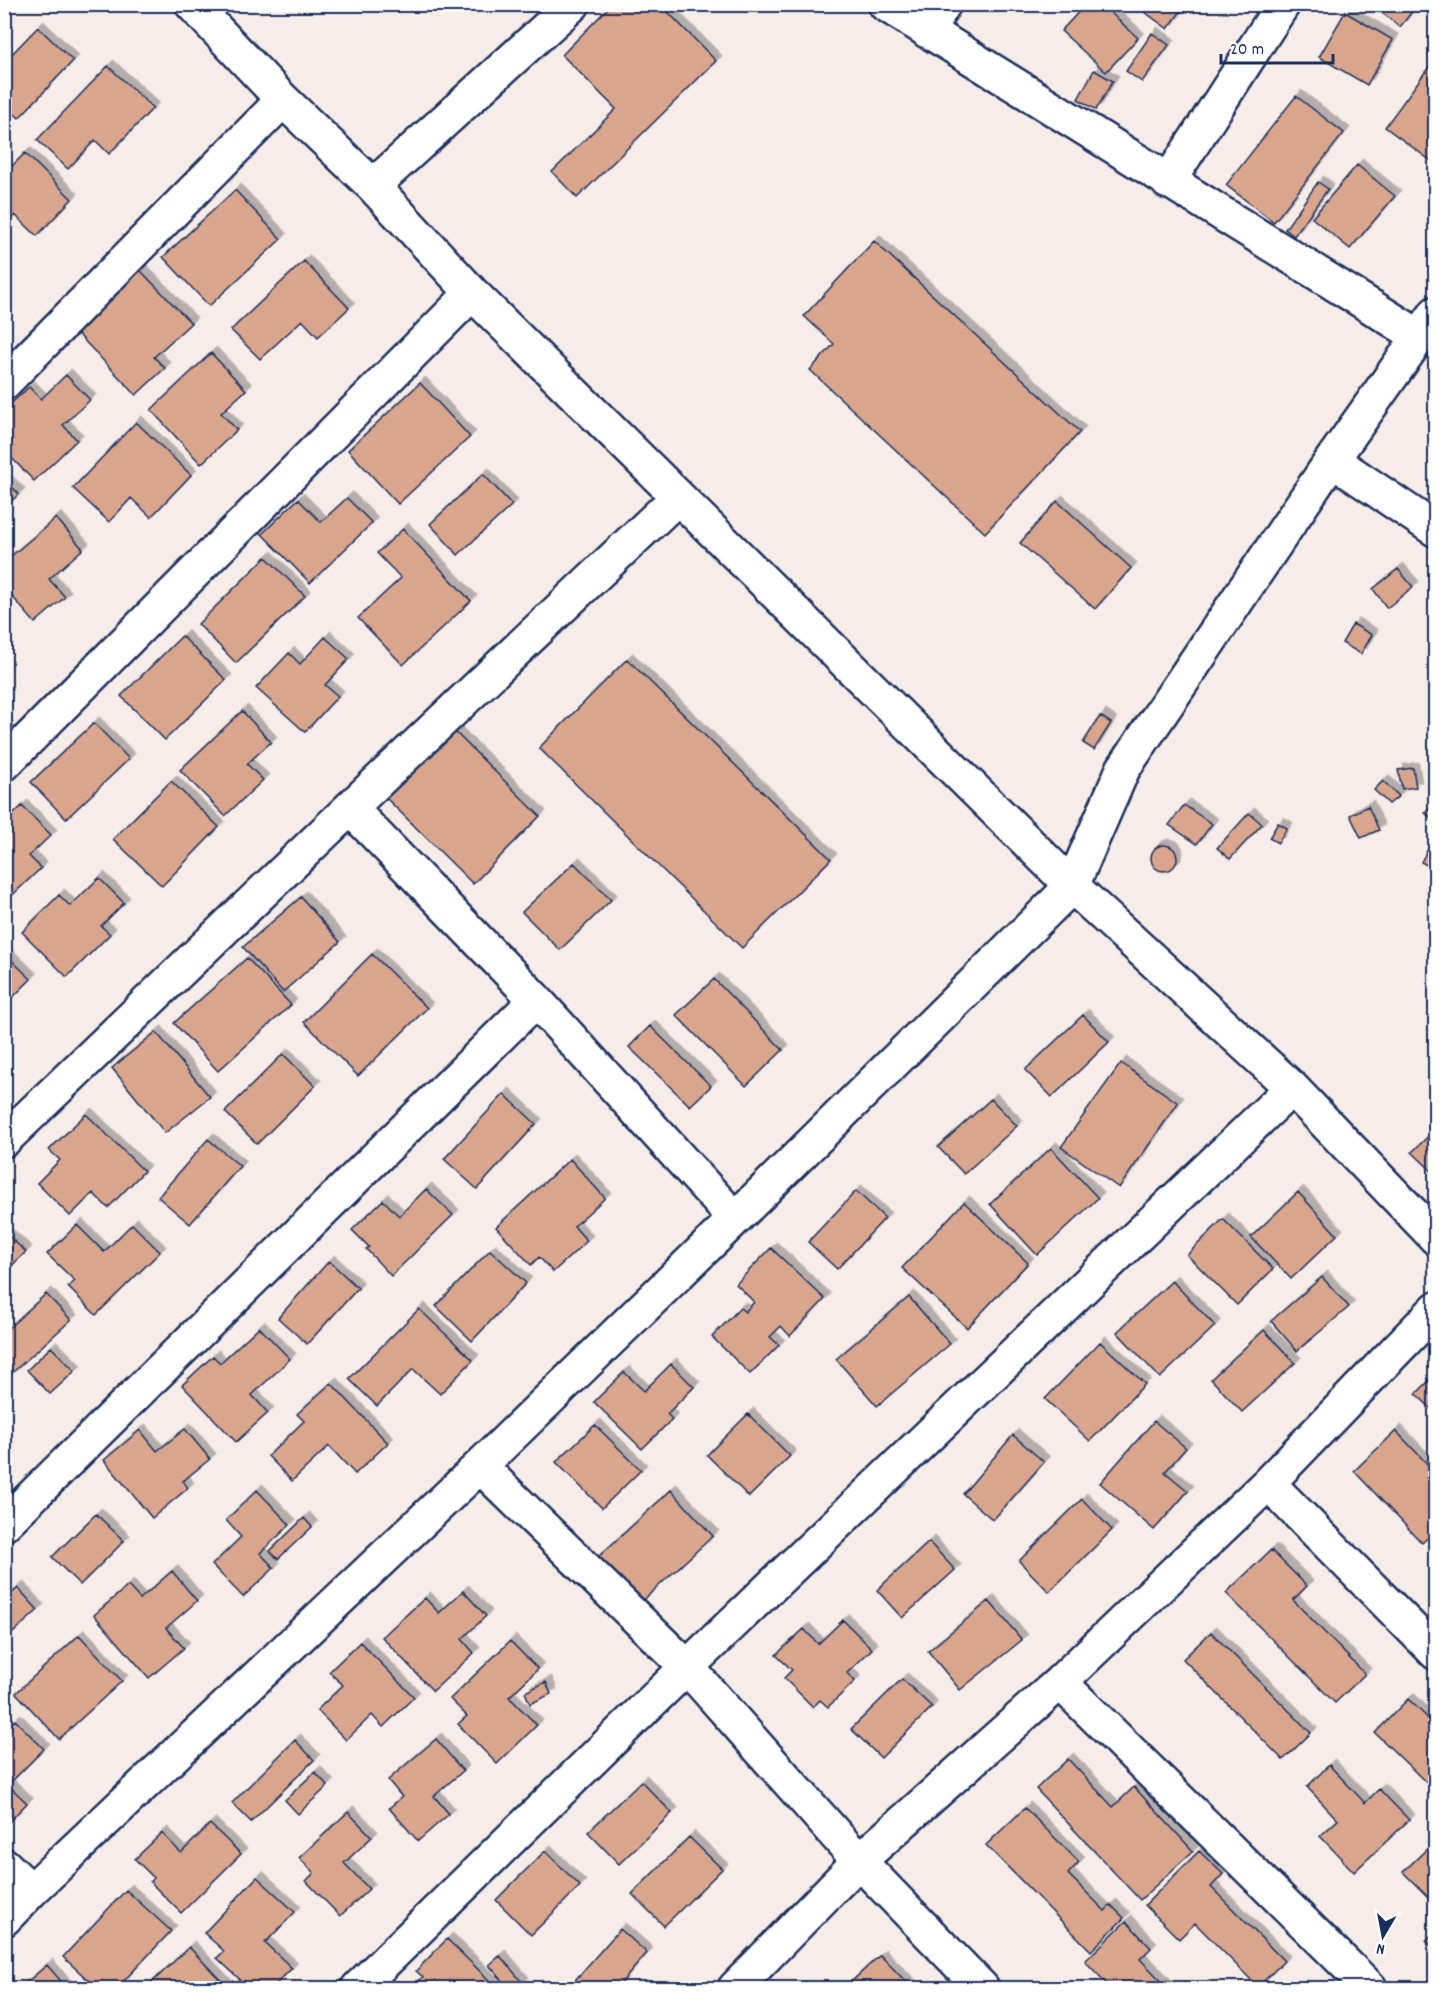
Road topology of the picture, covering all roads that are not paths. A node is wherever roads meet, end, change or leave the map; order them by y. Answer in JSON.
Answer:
{"nodes":[{"id":1,"x":192,"y":4,"type":"edge"},
{"id":2,"x":573,"y":4,"type":"edge"},
{"id":3,"x":885,"y":4,"type":"edge"},
{"id":4,"x":1283,"y":4,"type":"edge"},
{"id":5,"x":936,"y":18,"type":"edge"},
{"id":6,"x":283,"y":100,"type":"junction"},
{"id":7,"x":1168,"y":182,"type":"junction"},
{"id":8,"x":373,"y":186,"type":"junction"},
{"id":9,"x":471,"y":293,"type":"junction"},
{"id":10,"x":1427,"y":325,"type":"edge"},
{"id":11,"x":4,"y":382,"type":"edge"},
{"id":12,"x":1332,"y":460,"type":"junction"},
{"id":13,"x":678,"y":497,"type":"junction"},
{"id":14,"x":1436,"y":530,"type":"edge"},
{"id":15,"x":4,"y":764,"type":"edge"},
{"id":16,"x":350,"y":808,"type":"junction"},
{"id":17,"x":1072,"y":886,"type":"junction"},
{"id":18,"x":536,"y":1000,"type":"junction"},
{"id":19,"x":1292,"y":1088,"type":"junction"},
{"id":20,"x":4,"y":1140,"type":"edge"},
{"id":21,"x":735,"y":1219,"type":"junction"},
{"id":22,"x":1436,"y":1238,"type":"edge"},
{"id":23,"x":1436,"y":1309,"type":"edge"},
{"id":24,"x":480,"y":1466,"type":"junction"},
{"id":25,"x":1268,"y":1483,"type":"junction"},
{"id":26,"x":4,"y":1524,"type":"edge"},
{"id":27,"x":1436,"y":1653,"type":"edge"},
{"id":28,"x":687,"y":1667,"type":"junction"},
{"id":29,"x":1060,"y":1682,"type":"junction"},
{"id":30,"x":859,"y":1861,"type":"junction"},
{"id":31,"x":4,"y":1865,"type":"edge"},
{"id":32,"x":31,"y":1891,"type":"junction"},
{"id":33,"x":4,"y":1919,"type":"edge"},
{"id":34,"x":358,"y":1989,"type":"edge"},
{"id":35,"x":735,"y":1989,"type":"edge"},
{"id":36,"x":982,"y":1989,"type":"edge"},
{"id":37,"x":1370,"y":1989,"type":"edge"}],
"edges":[{"from":1,"to":6,"type":"street"},
{"from":2,"to":8,"type":"street"},
{"from":3,"to":5,"type":"street"},
{"from":4,"to":7,"type":"street"},
{"from":5,"to":7,"type":"street"},
{"from":6,"to":8,"type":"street"},
{"from":6,"to":11,"type":"street"},
{"from":7,"to":10,"type":"street"},
{"from":8,"to":9,"type":"street"},
{"from":9,"to":13,"type":"street"},
{"from":9,"to":15,"type":"street"},
{"from":10,"to":12,"type":"street"},
{"from":12,"to":14,"type":"street"},
{"from":12,"to":17,"type":"street"},
{"from":13,"to":16,"type":"street"},
{"from":13,"to":17,"type":"street"},
{"from":16,"to":18,"type":"street"},
{"from":16,"to":20,"type":"street"},
{"from":17,"to":19,"type":"street"},
{"from":17,"to":21,"type":"street"},
{"from":18,"to":21,"type":"street"},
{"from":18,"to":26,"type":"street"},
{"from":19,"to":22,"type":"street"},
{"from":19,"to":28,"type":"street"},
{"from":21,"to":24,"type":"street"},
{"from":23,"to":25,"type":"street"},
{"from":24,"to":28,"type":"street"},
{"from":24,"to":32,"type":"street"},
{"from":25,"to":27,"type":"street"},
{"from":25,"to":29,"type":"street"},
{"from":28,"to":30,"type":"street"},
{"from":28,"to":34,"type":"street"},
{"from":29,"to":30,"type":"street"},
{"from":29,"to":37,"type":"street"},
{"from":30,"to":35,"type":"street"},
{"from":30,"to":36,"type":"street"},
{"from":31,"to":32,"type":"street"},
{"from":32,"to":33,"type":"street"}]}
